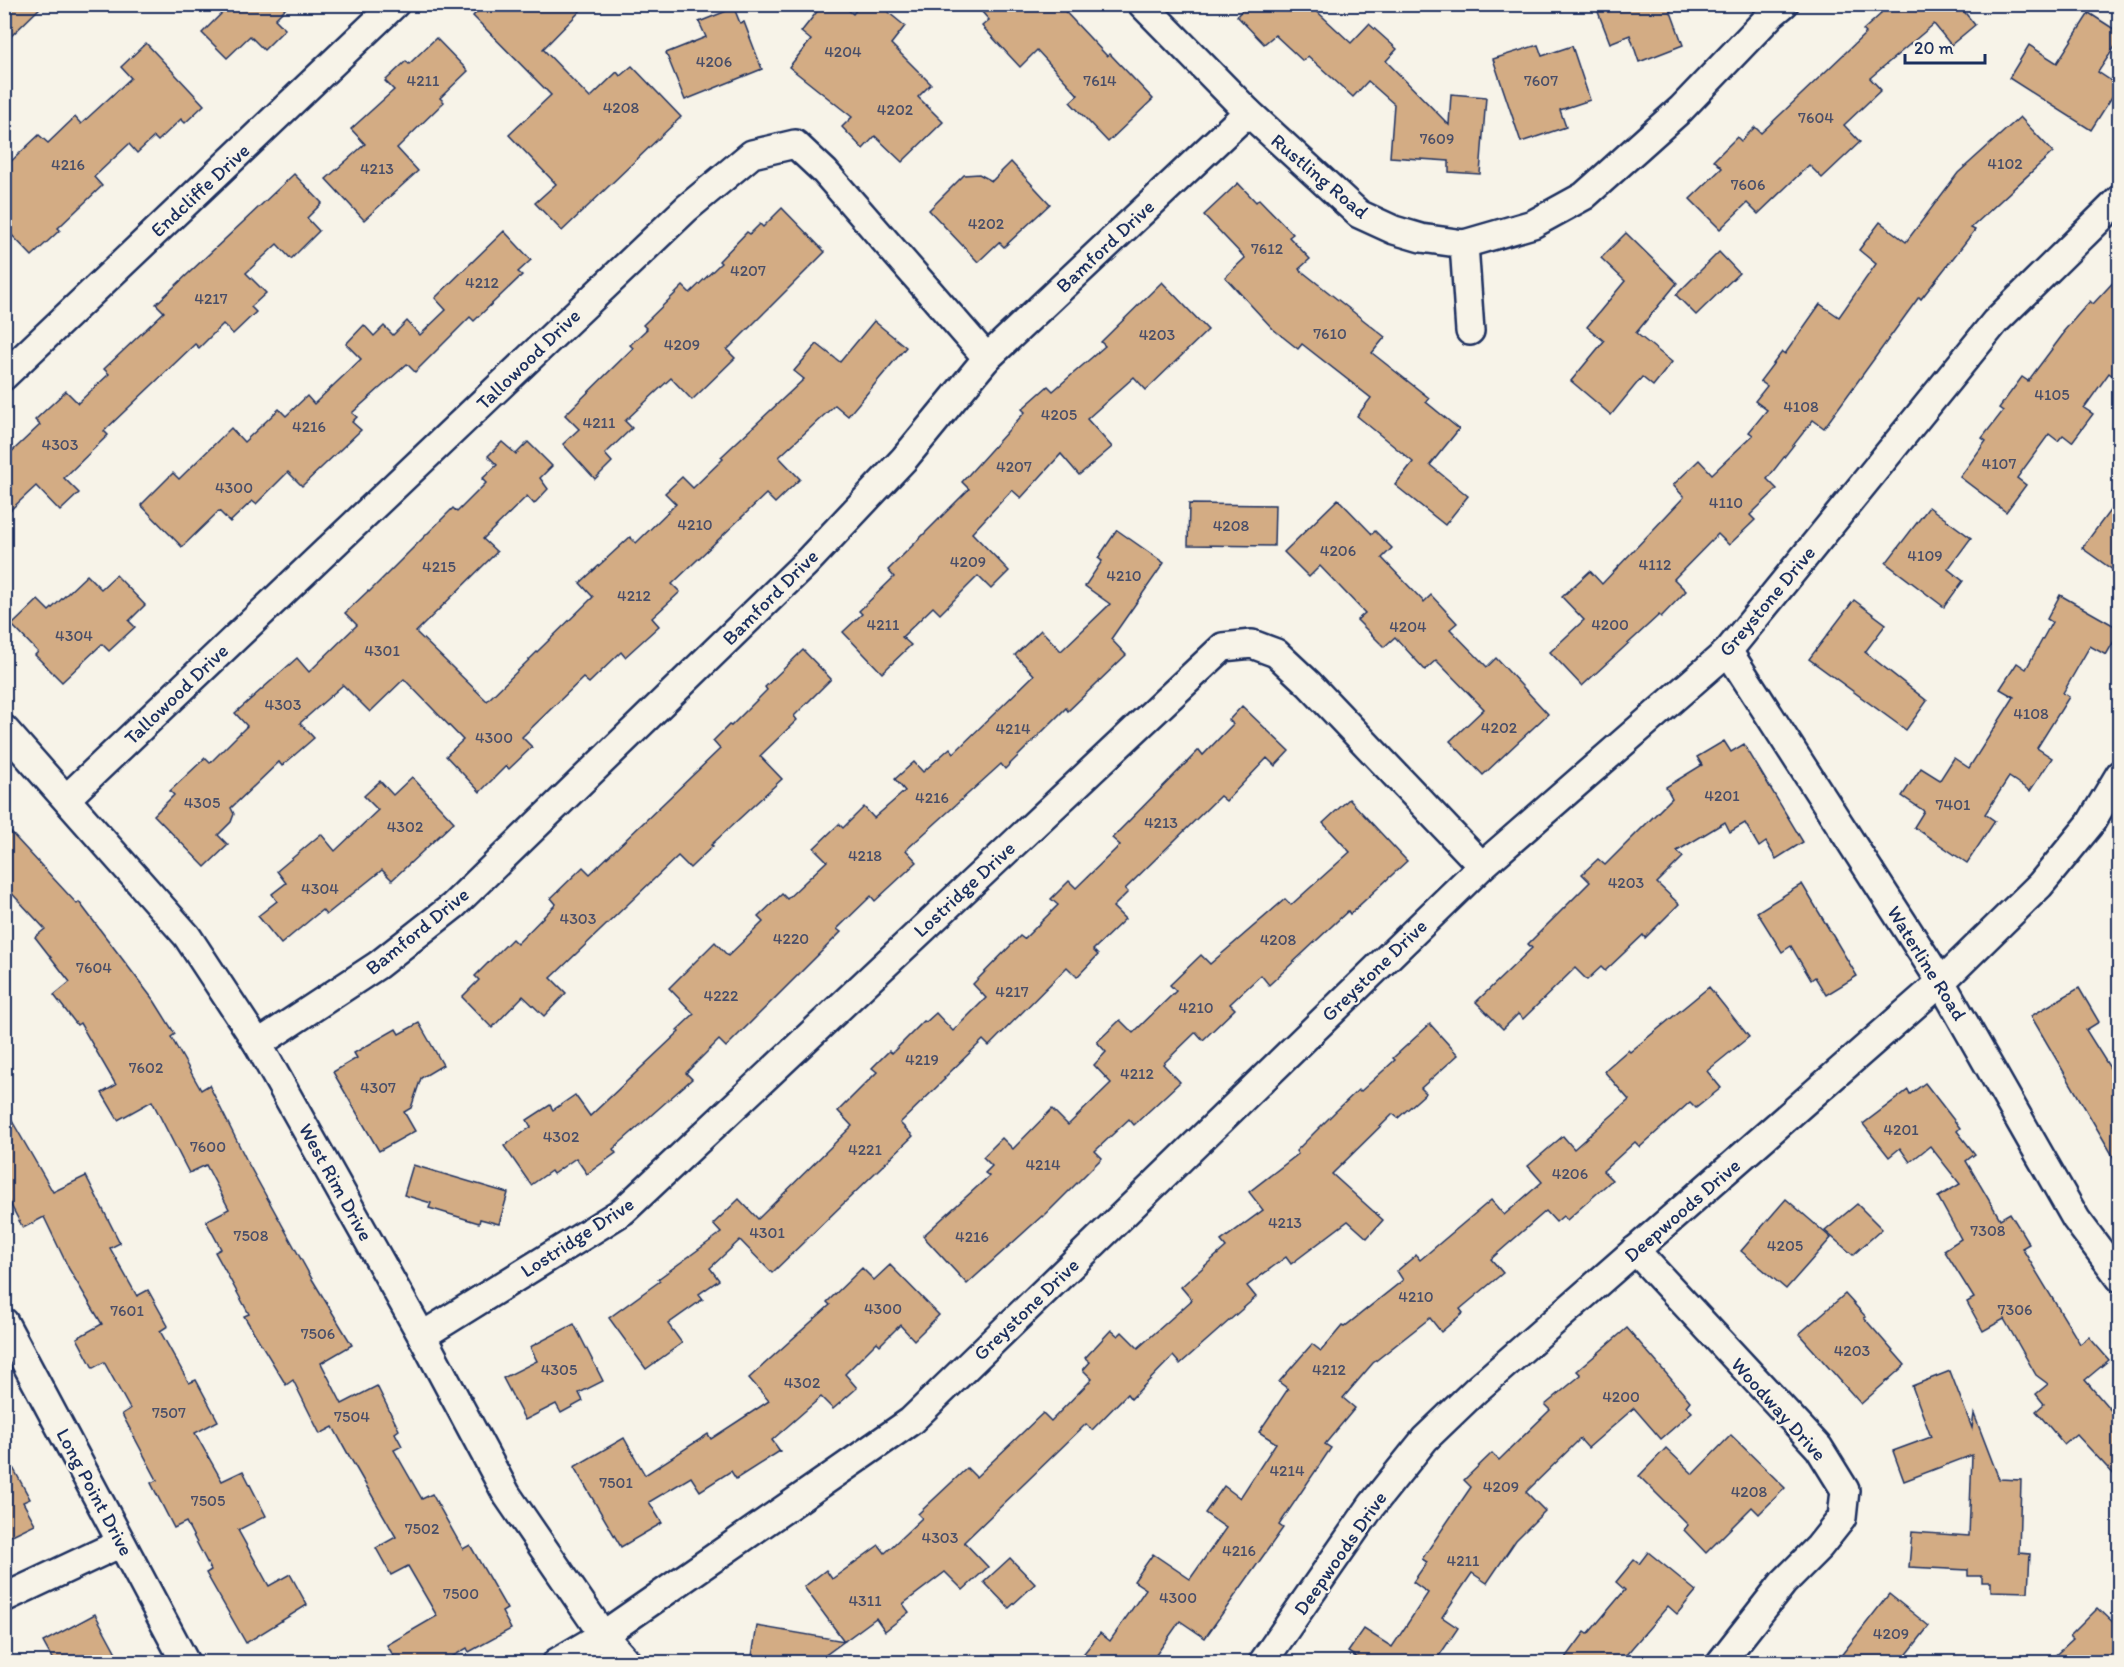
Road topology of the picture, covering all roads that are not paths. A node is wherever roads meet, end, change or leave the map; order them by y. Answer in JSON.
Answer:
{"nodes":[{"id":1,"x":396,"y":4,"type":"edge"},
{"id":2,"x":1142,"y":4,"type":"edge"},
{"id":3,"x":1773,"y":8,"type":"edge"},
{"id":4,"x":1248,"y":112,"type":"junction"},
{"id":5,"x":2120,"y":199,"type":"edge"},
{"id":6,"x":1464,"y":244,"type":"junction"},
{"id":7,"x":1470,"y":331,"type":"dead end"},
{"id":8,"x":987,"y":358,"type":"junction"},
{"id":9,"x":4,"y":376,"type":"edge"},
{"id":10,"x":1728,"y":651,"type":"junction"},
{"id":11,"x":4,"y":729,"type":"edge"},
{"id":12,"x":2120,"y":774,"type":"edge"},
{"id":13,"x":67,"y":798,"type":"junction"},
{"id":14,"x":1482,"y":866,"type":"junction"},
{"id":15,"x":1941,"y":982,"type":"junction"},
{"id":16,"x":258,"y":1044,"type":"junction"},
{"id":17,"x":1635,"y":1250,"type":"junction"},
{"id":18,"x":2120,"y":1278,"type":"edge"},
{"id":19,"x":4,"y":1322,"type":"edge"},
{"id":20,"x":422,"y":1336,"type":"junction"},
{"id":21,"x":121,"y":1544,"type":"junction"},
{"id":22,"x":4,"y":1598,"type":"edge"},
{"id":23,"x":603,"y":1635,"type":"junction"},
{"id":24,"x":185,"y":1662,"type":"edge"},
{"id":25,"x":557,"y":1662,"type":"edge"},
{"id":26,"x":627,"y":1662,"type":"edge"},
{"id":27,"x":1263,"y":1662,"type":"edge"},
{"id":28,"x":1721,"y":1662,"type":"edge"}],
"edges":[{"from":1,"to":9,"type":"street","name":"Endcliffe Drive"},
{"from":2,"to":4,"type":"street","name":"Rustling Road"},
{"from":3,"to":6,"type":"street","name":"Rustling Road"},
{"from":4,"to":6,"type":"street","name":"Rustling Road"},
{"from":4,"to":8,"type":"street","name":"Bamford Drive"},
{"from":5,"to":10,"type":"street","name":"Greystone Drive"},
{"from":6,"to":7,"type":"street"},
{"from":8,"to":13,"type":"street","name":"Tallowood Drive"},
{"from":8,"to":16,"type":"street","name":"Bamford Drive"},
{"from":10,"to":14,"type":"street","name":"Greystone Drive"},
{"from":10,"to":15,"type":"street","name":"Waterline Road"},
{"from":11,"to":13,"type":"street","name":"West Rim Drive"},
{"from":12,"to":15,"type":"street","name":"Deepwoods Drive"},
{"from":13,"to":16,"type":"street","name":"West Rim Drive"},
{"from":14,"to":20,"type":"street","name":"Lostridge Drive"},
{"from":14,"to":23,"type":"street","name":"Greystone Drive"},
{"from":15,"to":17,"type":"street","name":"Deepwoods Drive"},
{"from":15,"to":18,"type":"street","name":"Waterline Road"},
{"from":16,"to":20,"type":"street","name":"West Rim Drive"},
{"from":17,"to":27,"type":"street","name":"Deepwoods Drive"},
{"from":17,"to":28,"type":"street","name":"Woodway Drive"},
{"from":19,"to":21,"type":"street","name":"Long Point Drive"},
{"from":20,"to":23,"type":"street","name":"West Rim Drive"},
{"from":21,"to":22,"type":"street"},
{"from":21,"to":24,"type":"street","name":"Long Point Drive"},
{"from":23,"to":25,"type":"street","name":"Greystone Drive"},
{"from":23,"to":26,"type":"street","name":"West Rim Drive"}]}
